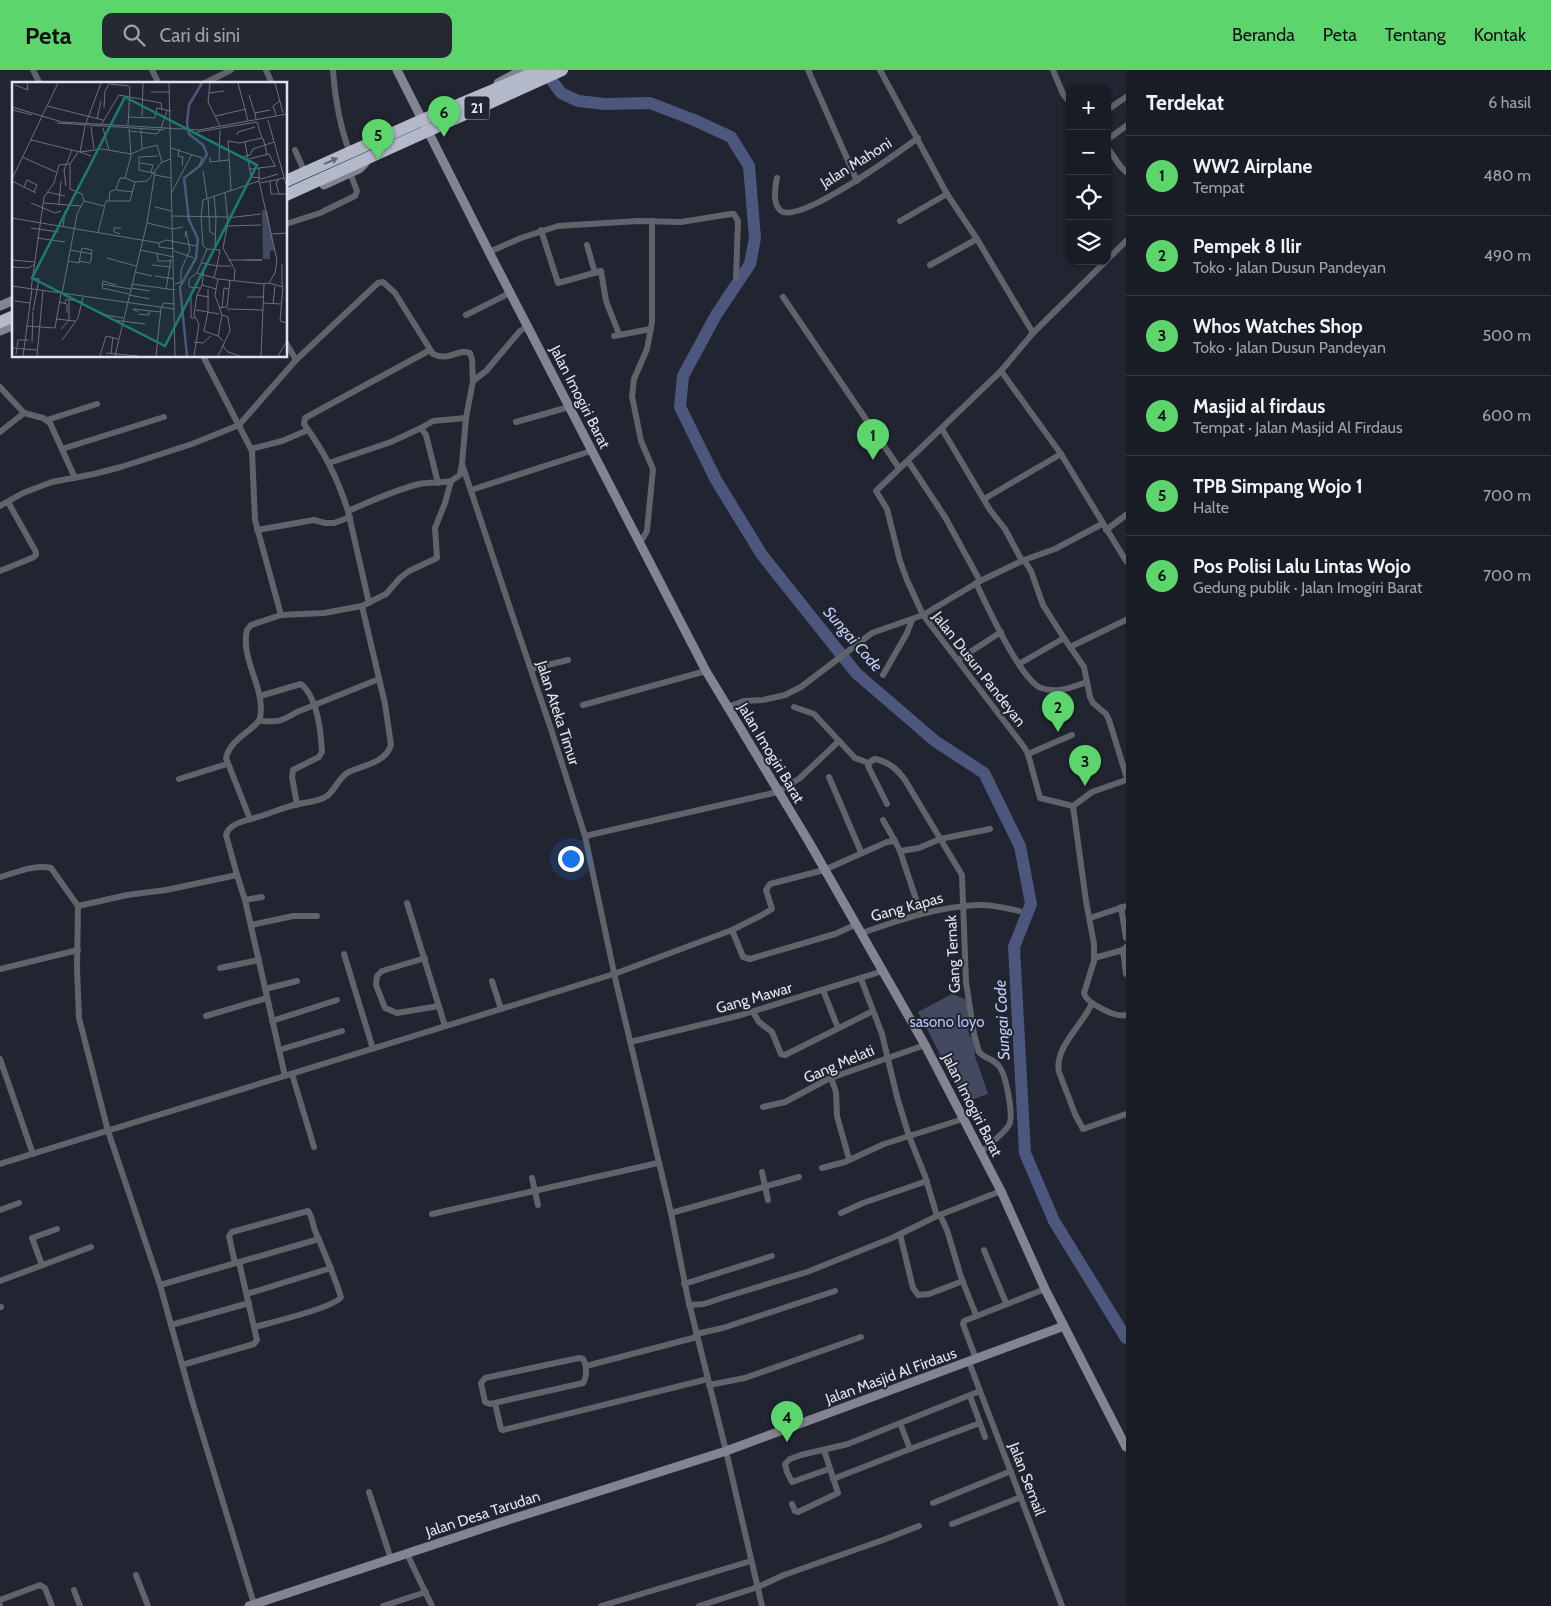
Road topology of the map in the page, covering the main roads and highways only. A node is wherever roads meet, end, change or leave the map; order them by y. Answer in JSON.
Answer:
{"nodes":[{"id":1,"x":397,"y":70,"type":"edge"},
{"id":2,"x":541,"y":70,"type":"edge"},
{"id":3,"x":562,"y":70,"type":"edge"},
{"id":4,"x":522,"y":77,"type":"edge"},
{"id":5,"x":425,"y":125,"type":"junction"},
{"id":6,"x":374,"y":154,"type":"junction"},
{"id":7,"x":288,"y":179,"type":"edge"},
{"id":8,"x":288,"y":194,"type":"edge"},
{"id":9,"x":288,"y":201,"type":"edge"},
{"id":10,"x":12,"y":301,"type":"edge"},
{"id":11,"x":0,"y":306,"type":"edge"},
{"id":12,"x":12,"y":309,"type":"edge"},
{"id":13,"x":0,"y":314,"type":"edge"},
{"id":14,"x":12,"y":317,"type":"edge"},
{"id":15,"x":0,"y":322,"type":"edge"},
{"id":16,"x":12,"y":326,"type":"edge"},
{"id":17,"x":0,"y":331,"type":"edge"},
{"id":18,"x":1064,"y":1326,"type":"junction"},
{"id":19,"x":1126,"y":1447,"type":"edge"},
{"id":20,"x":726,"y":1451,"type":"joint"},
{"id":21,"x":252,"y":1605,"type":"edge"}],
"edges":[{"from":1,"to":5,"type":"main road","name":"Jalan Imogiri Barat"},
{"from":2,"to":4,"type":"highway","number":"21"},
{"from":3,"to":4,"type":"highway","number":"21"},
{"from":4,"to":5,"type":"highway","number":"21"},
{"from":4,"to":5,"type":"highway","number":"21"},
{"from":5,"to":6,"type":"highway","number":"21"},
{"from":7,"to":5,"type":"highway","number":"21","one_way":true},
{"from":5,"to":18,"type":"main road","name":"Jalan Imogiri Barat"},
{"from":6,"to":8,"type":"highway","number":"21"},
{"from":6,"to":9,"type":"main road"},
{"from":10,"to":11,"type":"main road"},
{"from":12,"to":13,"type":"highway"},
{"from":14,"to":15,"type":"highway"},
{"from":16,"to":17,"type":"main road"},
{"from":18,"to":19,"type":"main road","name":"Jalan Imogiri Barat"},
{"from":18,"to":20,"type":"main road","name":"Jalan Masjid Al Firdaus"},
{"from":20,"to":21,"type":"main road","name":"Jalan Desa Tarudan"}]}
